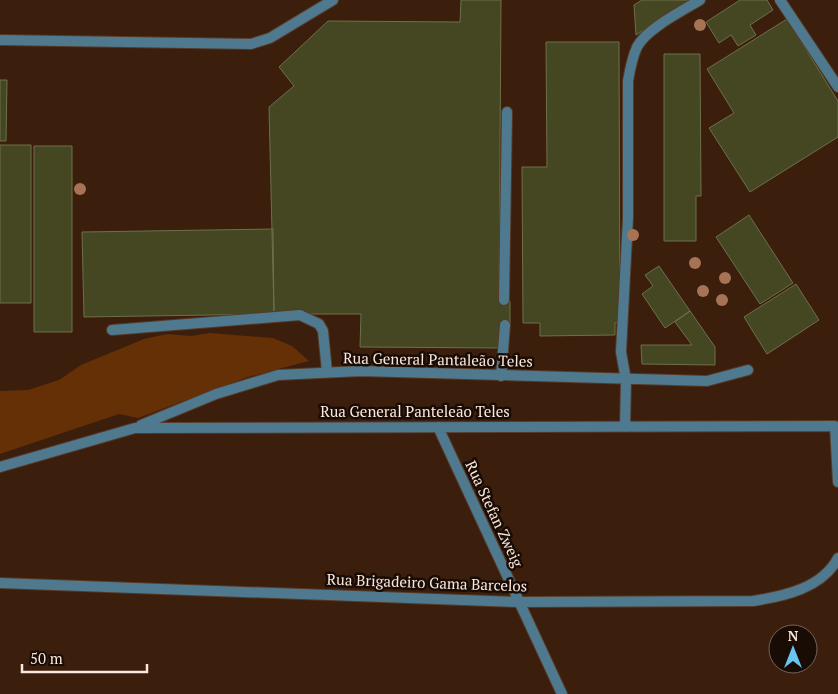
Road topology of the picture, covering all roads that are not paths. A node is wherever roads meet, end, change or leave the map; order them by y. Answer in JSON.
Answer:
{"nodes":[{"id":1,"x":333,"y":0,"type":"edge"},
{"id":2,"x":700,"y":0,"type":"edge"},
{"id":3,"x":780,"y":0,"type":"edge"},
{"id":4,"x":0,"y":40,"type":"edge"},
{"id":5,"x":838,"y":87,"type":"edge"},
{"id":6,"x":507,"y":112,"type":"dead end"},
{"id":7,"x":504,"y":300,"type":"dead end"},
{"id":8,"x":505,"y":325,"type":"dead end"},
{"id":9,"x":112,"y":330,"type":"dead end"},
{"id":10,"x":748,"y":370,"type":"dead end"},
{"id":11,"x":328,"y":372,"type":"junction"},
{"id":12,"x":501,"y":376,"type":"junction"},
{"id":13,"x":626,"y":380,"type":"junction"},
{"id":14,"x":837,"y":426,"type":"edge"},
{"id":15,"x":438,"y":427,"type":"junction"},
{"id":16,"x":625,"y":427,"type":"junction"},
{"id":17,"x":136,"y":428,"type":"junction"},
{"id":18,"x":1,"y":470,"type":"edge"},
{"id":19,"x":838,"y":482,"type":"edge"},
{"id":20,"x":838,"y":558,"type":"edge"},
{"id":21,"x":0,"y":583,"type":"edge"},
{"id":22,"x":518,"y":602,"type":"junction"},
{"id":23,"x":562,"y":694,"type":"edge"}],
"edges":[{"from":1,"to":4,"type":"street"},
{"from":2,"to":13,"type":"street"},
{"from":3,"to":5,"type":"street"},
{"from":6,"to":7,"type":"street"},
{"from":8,"to":12,"type":"street"},
{"from":9,"to":11,"type":"street"},
{"from":10,"to":13,"type":"street","name":"Rua General Pantaleão Teles"},
{"from":11,"to":12,"type":"street","name":"Rua General Pantaleão Teles"},
{"from":11,"to":17,"type":"street","name":"Rua General Pantaleão Teles"},
{"from":12,"to":13,"type":"street","name":"Rua General Pantaleão Teles"},
{"from":13,"to":16,"type":"street"},
{"from":14,"to":16,"type":"street","name":"Rua General Panteleão Teles"},
{"from":14,"to":19,"type":"street"},
{"from":15,"to":16,"type":"street","name":"Rua General Panteleão Teles"},
{"from":15,"to":17,"type":"street","name":"Rua General Panteleão Teles"},
{"from":15,"to":22,"type":"street","name":"Rua Stefan Zweig"},
{"from":17,"to":18,"type":"street","name":"Rua General Panteleão Teles"},
{"from":20,"to":22,"type":"street","name":"Rua Brigadeiro Gama Barcelos"},
{"from":21,"to":22,"type":"street","name":"Rua Brigadeiro Gama Barcelos"},
{"from":22,"to":23,"type":"street","name":"Rua Stefan Zweig"}]}
